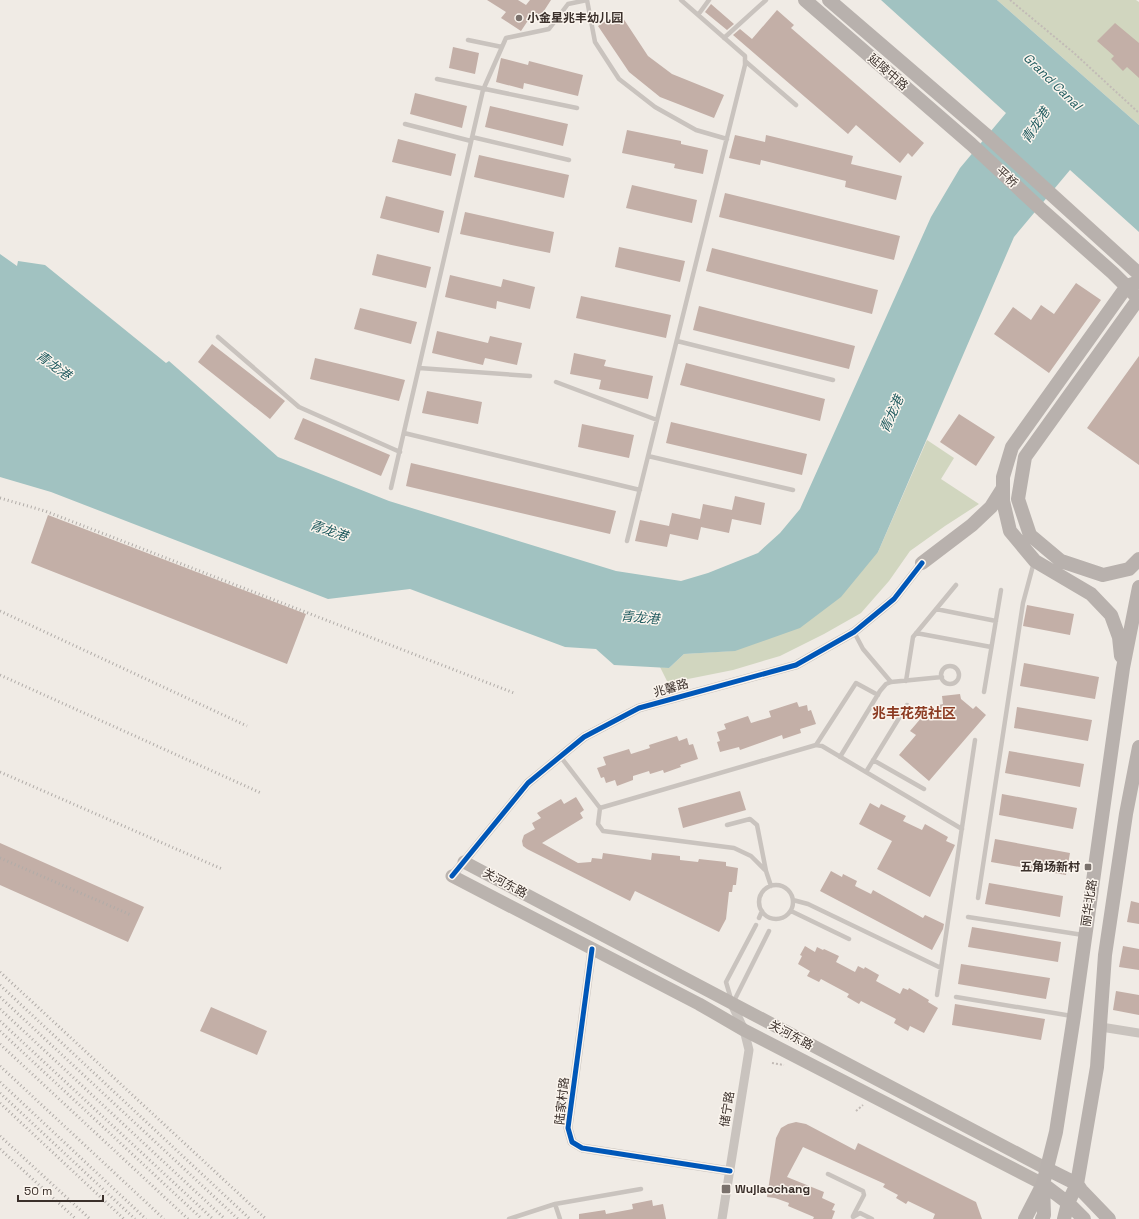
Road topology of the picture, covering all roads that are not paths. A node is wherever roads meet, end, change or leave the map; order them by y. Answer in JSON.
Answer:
{"nodes":[{"id":1,"x":587,"y":0,"type":"edge"},
{"id":2,"x":681,"y":0,"type":"edge"},
{"id":3,"x":709,"y":0,"type":"edge"},
{"id":4,"x":766,"y":0,"type":"edge"},
{"id":5,"x":805,"y":0,"type":"edge"},
{"id":6,"x":829,"y":0,"type":"edge"},
{"id":7,"x":842,"y":0,"type":"edge"},
{"id":8,"x":698,"y":15,"type":"junction"},
{"id":9,"x":724,"y":38,"type":"junction"},
{"id":10,"x":468,"y":40,"type":"dead end"},
{"id":11,"x":502,"y":47,"type":"junction"},
{"id":12,"x":745,"y":61,"type":"junction"},
{"id":13,"x":437,"y":79,"type":"dead end"},
{"id":14,"x":483,"y":90,"type":"junction"},
{"id":15,"x":796,"y":105,"type":"dead end"},
{"id":16,"x":578,"y":108,"type":"dead end"},
{"id":17,"x":405,"y":124,"type":"dead end"},
{"id":18,"x":986,"y":134,"type":"junction"},
{"id":19,"x":471,"y":139,"type":"junction"},
{"id":20,"x":727,"y":139,"type":"junction"},
{"id":21,"x":972,"y":144,"type":"joint"},
{"id":22,"x":569,"y":160,"type":"dead end"},
{"id":23,"x":1139,"y":274,"type":"edge"},
{"id":24,"x":1133,"y":284,"type":"edge"},
{"id":25,"x":1139,"y":299,"type":"edge"},
{"id":26,"x":218,"y":337,"type":"dead end"},
{"id":27,"x":677,"y":341,"type":"junction"},
{"id":28,"x":419,"y":368,"type":"junction"},
{"id":29,"x":530,"y":376,"type":"dead end"},
{"id":30,"x":833,"y":380,"type":"dead end"},
{"id":31,"x":556,"y":382,"type":"dead end"},
{"id":32,"x":657,"y":420,"type":"junction"},
{"id":33,"x":404,"y":433,"type":"junction"},
{"id":34,"x":400,"y":452,"type":"junction"},
{"id":35,"x":648,"y":456,"type":"junction"},
{"id":36,"x":391,"y":488,"type":"dead end"},
{"id":37,"x":1003,"y":488,"type":"junction"},
{"id":38,"x":640,"y":490,"type":"junction"},
{"id":39,"x":793,"y":490,"type":"dead end"},
{"id":40,"x":627,"y":541,"type":"dead end"},
{"id":41,"x":1139,"y":559,"type":"edge"},
{"id":42,"x":1035,"y":561,"type":"junction"},
{"id":43,"x":922,"y":563,"type":"joint"},
{"id":44,"x":956,"y":585,"type":"dead end"},
{"id":45,"x":1139,"y":587,"type":"edge"},
{"id":46,"x":1001,"y":590,"type":"dead end"},
{"id":47,"x":936,"y":609,"type":"junction"},
{"id":48,"x":996,"y":621,"type":"junction"},
{"id":49,"x":854,"y":632,"type":"junction"},
{"id":50,"x":916,"y":633,"type":"junction"},
{"id":51,"x":991,"y":647,"type":"junction"},
{"id":52,"x":1123,"y":668,"type":"junction"},
{"id":53,"x":942,"y":677,"type":"dead end"},
{"id":54,"x":906,"y":681,"type":"junction"},
{"id":55,"x":891,"y":682,"type":"junction"},
{"id":56,"x":984,"y":692,"type":"dead end"},
{"id":57,"x":878,"y":695,"type":"junction"},
{"id":58,"x":907,"y":705,"type":"dead end"},
{"id":59,"x":975,"y":740,"type":"dead end"},
{"id":60,"x":816,"y":745,"type":"junction"},
{"id":61,"x":1139,"y":747,"type":"edge"},
{"id":62,"x":560,"y":756,"type":"junction"},
{"id":63,"x":840,"y":757,"type":"junction"},
{"id":64,"x":873,"y":760,"type":"junction"},
{"id":65,"x":866,"y":772,"type":"junction"},
{"id":66,"x":924,"y":789,"type":"dead end"},
{"id":67,"x":600,"y":808,"type":"junction"},
{"id":68,"x":727,"y":825,"type":"dead end"},
{"id":69,"x":962,"y":829,"type":"junction"},
{"id":70,"x":464,"y":862,"type":"junction"},
{"id":71,"x":766,"y":871,"type":"junction"},
{"id":72,"x":452,"y":876,"type":"joint"},
{"id":73,"x":771,"y":886,"type":"junction"},
{"id":74,"x":978,"y":898,"type":"dead end"},
{"id":75,"x":793,"y":900,"type":"junction"},
{"id":76,"x":762,"y":911,"type":"junction"},
{"id":77,"x":790,"y":911,"type":"junction"},
{"id":78,"x":968,"y":917,"type":"dead end"},
{"id":79,"x":759,"y":918,"type":"dead end"},
{"id":80,"x":779,"y":919,"type":"junction"},
{"id":81,"x":756,"y":925,"type":"dead end"},
{"id":82,"x":772,"y":925,"type":"dead end"},
{"id":83,"x":768,"y":931,"type":"dead end"},
{"id":84,"x":1085,"y":936,"type":"junction"},
{"id":85,"x":849,"y":939,"type":"dead end"},
{"id":86,"x":592,"y":949,"type":"junction"},
{"id":87,"x":941,"y":968,"type":"junction"},
{"id":88,"x":937,"y":995,"type":"dead end"},
{"id":89,"x":956,"y":997,"type":"dead end"},
{"id":90,"x":732,"y":1004,"type":"junction"},
{"id":91,"x":1074,"y":1016,"type":"junction"},
{"id":92,"x":1101,"y":1027,"type":"junction"},
{"id":93,"x":744,"y":1030,"type":"junction"},
{"id":94,"x":1139,"y":1033,"type":"edge"},
{"id":95,"x":1047,"y":1169,"type":"junction"},
{"id":96,"x":730,"y":1170,"type":"junction"},
{"id":97,"x":828,"y":1174,"type":"dead end"},
{"id":98,"x":1043,"y":1184,"type":"junction"},
{"id":99,"x":1077,"y":1184,"type":"junction"},
{"id":100,"x":641,"y":1189,"type":"dead end"},
{"id":101,"x":1068,"y":1203,"type":"junction"},
{"id":102,"x":555,"y":1204,"type":"junction"},
{"id":103,"x":853,"y":1218,"type":"edge"},
{"id":104,"x":510,"y":1219,"type":"edge"},
{"id":105,"x":560,"y":1219,"type":"edge"},
{"id":106,"x":722,"y":1219,"type":"edge"},
{"id":107,"x":872,"y":1219,"type":"edge"},
{"id":108,"x":1025,"y":1219,"type":"edge"},
{"id":109,"x":1042,"y":1219,"type":"edge"},
{"id":110,"x":1064,"y":1219,"type":"edge"},
{"id":111,"x":1084,"y":1219,"type":"edge"},
{"id":112,"x":1109,"y":1219,"type":"edge"}],
"edges":[{"from":1,"to":11,"type":"lane"},
{"from":1,"to":20,"type":"lane"},
{"from":2,"to":8,"type":"lane"},
{"from":3,"to":8,"type":"lane"},
{"from":4,"to":9,"type":"lane"},
{"from":5,"to":21,"type":"main road","name":"延陵中路"},
{"from":6,"to":18,"type":"main road","name":"延陵中路"},
{"from":7,"to":18,"type":"main road"},
{"from":8,"to":9,"type":"lane"},
{"from":9,"to":12,"type":"lane"},
{"from":10,"to":11,"type":"lane"},
{"from":11,"to":14,"type":"lane"},
{"from":12,"to":15,"type":"lane"},
{"from":12,"to":20,"type":"lane"},
{"from":13,"to":14,"type":"lane"},
{"from":14,"to":16,"type":"lane"},
{"from":14,"to":19,"type":"lane"},
{"from":17,"to":19,"type":"lane"},
{"from":18,"to":23,"type":"main road","name":"平桥"},
{"from":19,"to":22,"type":"lane"},
{"from":19,"to":28,"type":"lane"},
{"from":20,"to":27,"type":"lane"},
{"from":21,"to":24,"type":"main road","name":"平桥"},
{"from":24,"to":25,"type":"main road"},
{"from":24,"to":37,"type":"main road"},
{"from":25,"to":41,"type":"main road"},
{"from":26,"to":34,"type":"lane"},
{"from":27,"to":30,"type":"lane"},
{"from":27,"to":32,"type":"lane"},
{"from":28,"to":29,"type":"lane"},
{"from":28,"to":33,"type":"lane"},
{"from":31,"to":32,"type":"lane"},
{"from":32,"to":35,"type":"lane"},
{"from":33,"to":34,"type":"lane"},
{"from":33,"to":38,"type":"lane"},
{"from":34,"to":36,"type":"lane"},
{"from":35,"to":38,"type":"lane"},
{"from":35,"to":39,"type":"lane"},
{"from":37,"to":42,"type":"main road"},
{"from":37,"to":43,"type":"main road"},
{"from":38,"to":40,"type":"lane"},
{"from":42,"to":52,"type":"main road"},
{"from":42,"to":74,"type":"lane"},
{"from":43,"to":49,"type":"street","name":"兆馨路"},
{"from":44,"to":47,"type":"lane"},
{"from":45,"to":52,"type":"main road","name":"丽华北路"},
{"from":46,"to":48,"type":"lane"},
{"from":47,"to":48,"type":"lane"},
{"from":47,"to":50,"type":"lane"},
{"from":48,"to":51,"type":"lane"},
{"from":49,"to":55,"type":"lane"},
{"from":49,"to":62,"type":"street","name":"兆馨路"},
{"from":50,"to":51,"type":"lane"},
{"from":50,"to":54,"type":"lane"},
{"from":51,"to":56,"type":"lane"},
{"from":52,"to":84,"type":"main road","name":"丽华北路"},
{"from":53,"to":54,"type":"lane"},
{"from":54,"to":55,"type":"lane"},
{"from":55,"to":57,"type":"lane"},
{"from":57,"to":60,"type":"lane"},
{"from":57,"to":63,"type":"lane"},
{"from":58,"to":64,"type":"lane"},
{"from":59,"to":69,"type":"lane"},
{"from":60,"to":63,"type":"lane"},
{"from":60,"to":67,"type":"lane"},
{"from":61,"to":92,"type":"main road","name":"丽华北路"},
{"from":62,"to":67,"type":"lane"},
{"from":62,"to":70,"type":"street","name":"兆馨路"},
{"from":63,"to":65,"type":"lane"},
{"from":64,"to":65,"type":"lane"},
{"from":64,"to":66,"type":"lane"},
{"from":65,"to":69,"type":"lane"},
{"from":67,"to":71,"type":"lane"},
{"from":68,"to":71,"type":"lane"},
{"from":69,"to":87,"type":"lane"},
{"from":70,"to":72,"type":"street","name":"兆馨路"},
{"from":70,"to":90,"type":"main road","name":"关河东路"},
{"from":71,"to":73,"type":"lane"},
{"from":72,"to":86,"type":"main road","name":"关河东路"},
{"from":73,"to":75,"type":"lane"},
{"from":73,"to":76,"type":"lane"},
{"from":75,"to":77,"type":"lane"},
{"from":75,"to":87,"type":"lane"},
{"from":76,"to":79,"type":"lane"},
{"from":76,"to":80,"type":"lane"},
{"from":77,"to":80,"type":"lane"},
{"from":77,"to":85,"type":"lane"},
{"from":78,"to":84,"type":"lane"},
{"from":80,"to":82,"type":"lane"},
{"from":81,"to":90,"type":"lane"},
{"from":83,"to":90,"type":"lane"},
{"from":84,"to":91,"type":"main road","name":"丽华北路"},
{"from":86,"to":93,"type":"main road","name":"关河东路"},
{"from":86,"to":96,"type":"street","name":"陆家村路"},
{"from":87,"to":88,"type":"lane"},
{"from":89,"to":91,"type":"lane"},
{"from":90,"to":93,"type":"street","name":"储宁路"},
{"from":90,"to":95,"type":"main road","name":"关河东路"},
{"from":91,"to":95,"type":"main road","name":"丽华北路"},
{"from":92,"to":94,"type":"street"},
{"from":92,"to":99,"type":"main road","name":"丽华北路"},
{"from":93,"to":96,"type":"street","name":"储宁路"},
{"from":93,"to":98,"type":"main road","name":"关河东路"},
{"from":95,"to":98,"type":"main road","name":"丽华北路"},
{"from":95,"to":99,"type":"main road","name":"关河东路"},
{"from":96,"to":106,"type":"street","name":"储宁路"},
{"from":97,"to":103,"type":"lane"},
{"from":98,"to":101,"type":"main road","name":"关河东路"},
{"from":98,"to":108,"type":"main road"},
{"from":98,"to":109,"type":"main road","name":"丽华北路"},
{"from":99,"to":101,"type":"main road","name":"丽华北路"},
{"from":99,"to":112,"type":"main road","name":"关河东路"},
{"from":100,"to":102,"type":"lane"},
{"from":101,"to":110,"type":"main road","name":"丽华北路"},
{"from":101,"to":111,"type":"main road","name":"关河东路"},
{"from":102,"to":104,"type":"lane"},
{"from":102,"to":105,"type":"lane"},
{"from":103,"to":107,"type":"lane"}]}
